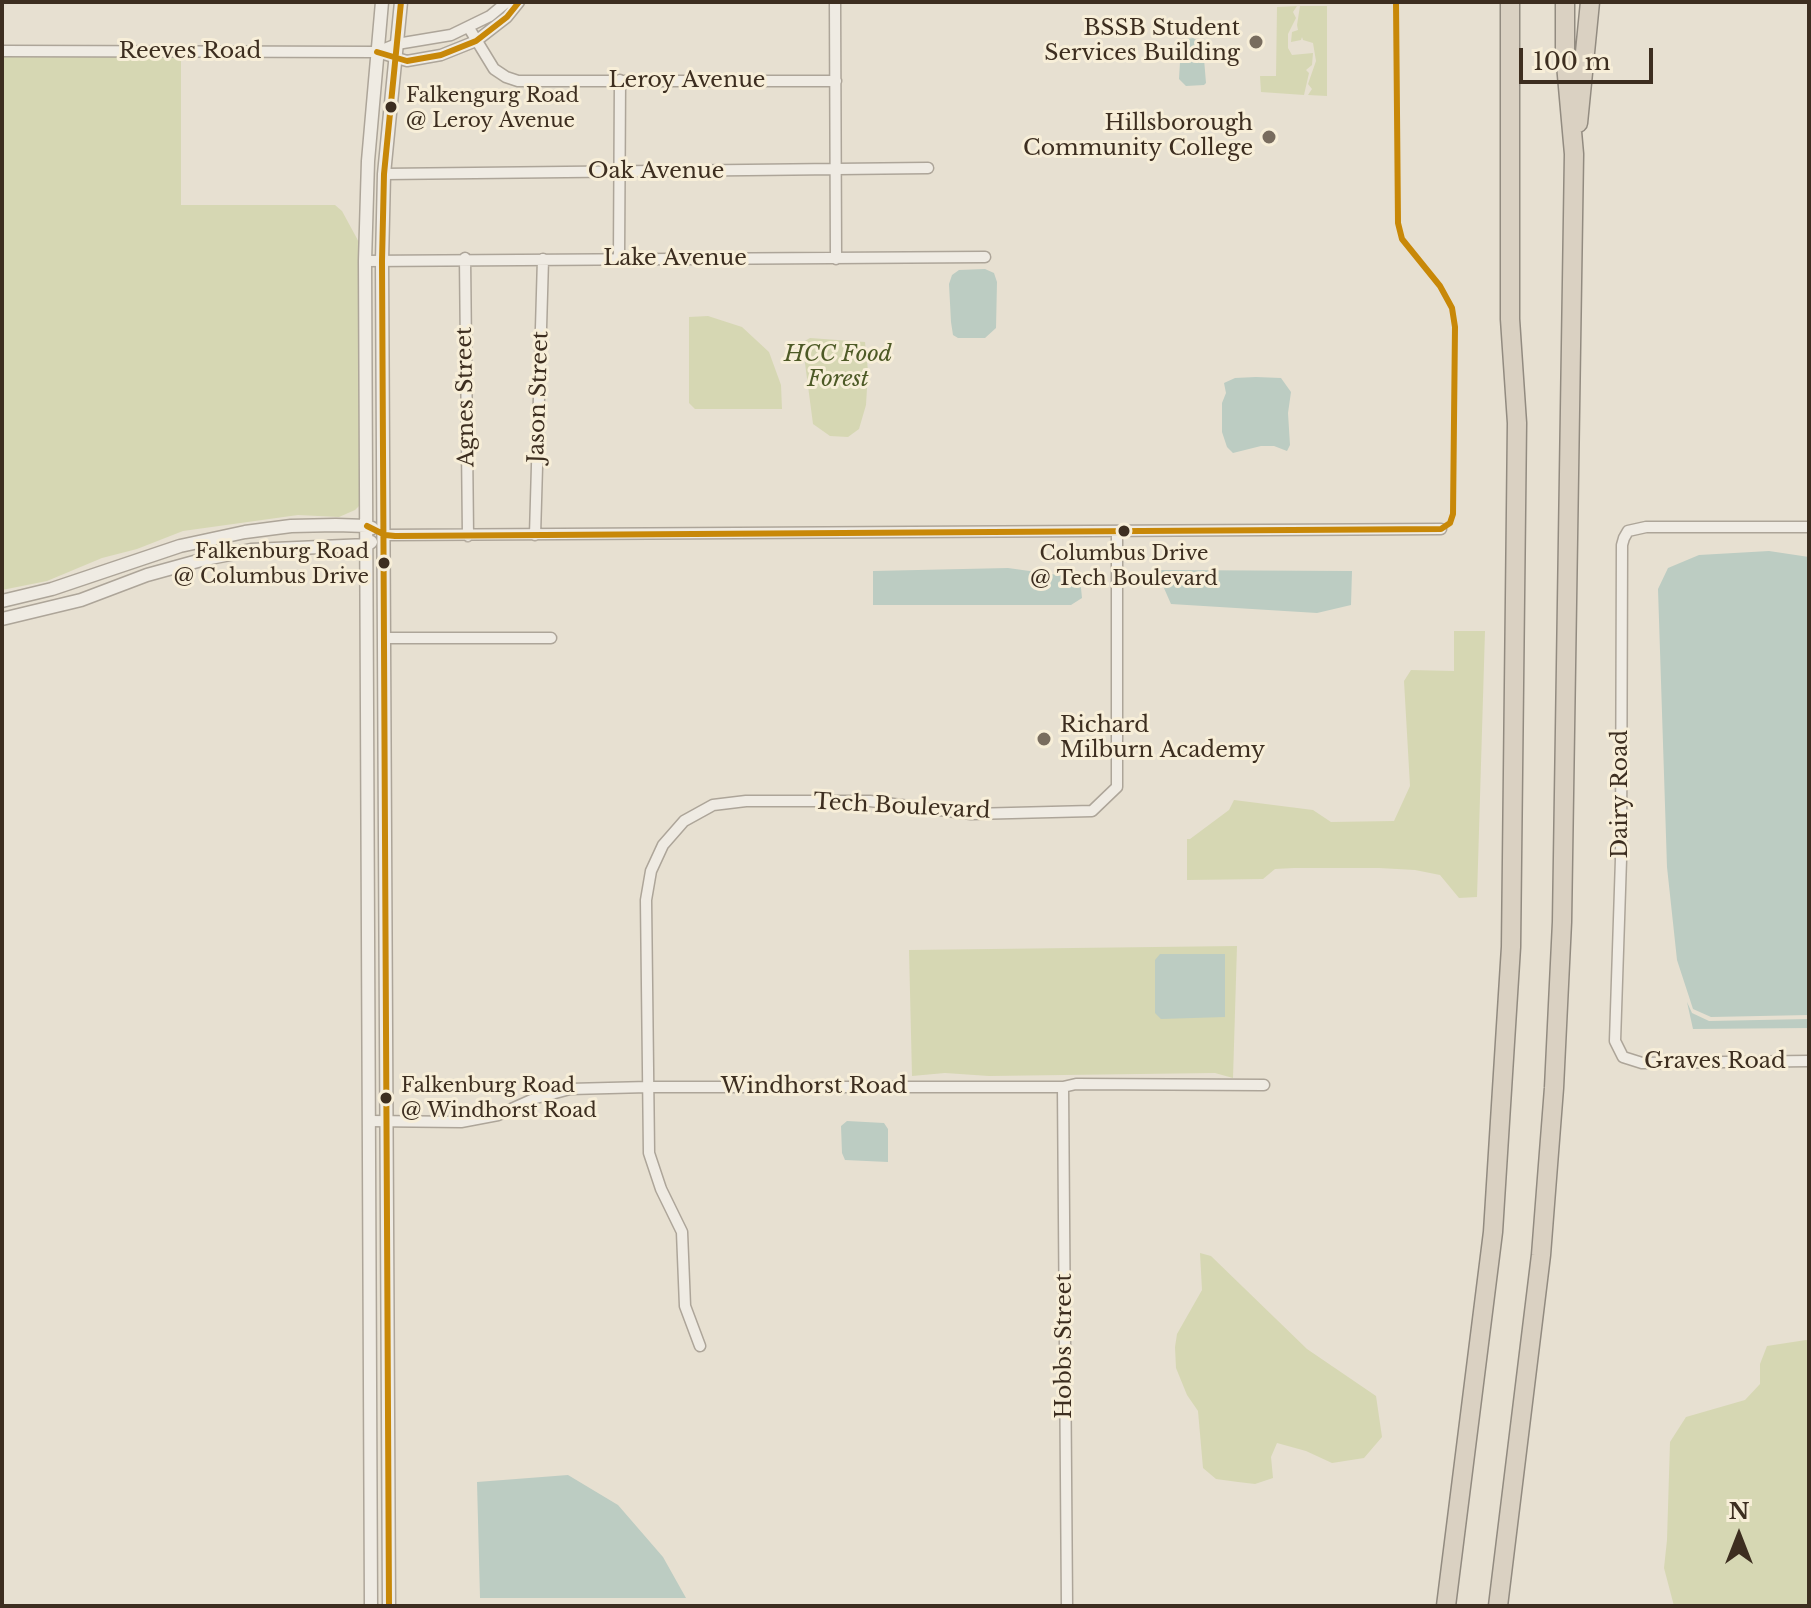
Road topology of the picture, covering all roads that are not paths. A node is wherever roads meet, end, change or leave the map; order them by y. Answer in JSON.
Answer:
{"nodes":[{"id":1,"x":382,"y":2,"type":"edge"},
{"id":2,"x":401,"y":2,"type":"edge"},
{"id":3,"x":507,"y":2,"type":"edge"},
{"id":4,"x":519,"y":2,"type":"edge"},
{"id":5,"x":835,"y":2,"type":"edge"},
{"id":6,"x":1510,"y":2,"type":"edge"},
{"id":7,"x":1565,"y":2,"type":"edge"},
{"id":8,"x":1590,"y":2,"type":"edge"},
{"id":9,"x":469,"y":28,"type":"junction"},
{"id":10,"x":476,"y":41,"type":"junction"},
{"id":11,"x":397,"y":44,"type":"junction"},
{"id":12,"x":2,"y":51,"type":"edge"},
{"id":13,"x":377,"y":52,"type":"junction"},
{"id":14,"x":395,"y":59,"type":"junction"},
{"id":15,"x":620,"y":80,"type":"junction"},
{"id":16,"x":836,"y":81,"type":"junction"},
{"id":17,"x":1574,"y":154,"type":"junction"},
{"id":18,"x":928,"y":168,"type":"dead end"},
{"id":19,"x":837,"y":170,"type":"junction"},
{"id":20,"x":619,"y":172,"type":"junction"},
{"id":21,"x":384,"y":174,"type":"junction"},
{"id":22,"x":985,"y":257,"type":"dead end"},
{"id":23,"x":465,"y":258,"type":"junction"},
{"id":24,"x":619,"y":258,"type":"junction"},
{"id":25,"x":543,"y":259,"type":"junction"},
{"id":26,"x":836,"y":259,"type":"junction"},
{"id":27,"x":365,"y":261,"type":"junction"},
{"id":28,"x":382,"y":261,"type":"junction"},
{"id":29,"x":367,"y":526,"type":"junction"},
{"id":30,"x":1809,"y":527,"type":"edge"},
{"id":31,"x":1441,"y":529,"type":"dead end"},
{"id":32,"x":1117,"y":532,"type":"junction"},
{"id":33,"x":385,"y":535,"type":"junction"},
{"id":34,"x":535,"y":535,"type":"junction"},
{"id":35,"x":468,"y":536,"type":"junction"},
{"id":36,"x":367,"y":545,"type":"junction"},
{"id":37,"x":75,"y":581,"type":"junction"},
{"id":38,"x":81,"y":600,"type":"junction"},
{"id":39,"x":2,"y":601,"type":"edge"},
{"id":40,"x":2,"y":619,"type":"edge"},
{"id":41,"x":385,"y":638,"type":"junction"},
{"id":42,"x":551,"y":638,"type":"dead end"},
{"id":43,"x":1623,"y":1057,"type":"joint"},
{"id":44,"x":1809,"y":1061,"type":"edge"},
{"id":45,"x":1264,"y":1085,"type":"dead end"},
{"id":46,"x":648,"y":1087,"type":"junction"},
{"id":47,"x":1063,"y":1087,"type":"junction"},
{"id":48,"x":369,"y":1121,"type":"junction"},
{"id":49,"x":386,"y":1122,"type":"junction"},
{"id":50,"x":700,"y":1346,"type":"dead end"},
{"id":51,"x":371,"y":1440,"type":"junction"},
{"id":52,"x":388,"y":1440,"type":"junction"},
{"id":53,"x":371,"y":1606,"type":"edge"},
{"id":54,"x":389,"y":1606,"type":"edge"},
{"id":55,"x":1067,"y":1606,"type":"edge"},
{"id":56,"x":1446,"y":1606,"type":"edge"},
{"id":57,"x":1498,"y":1606,"type":"edge"}],
"edges":[{"from":1,"to":13,"type":"street"},
{"from":2,"to":11,"type":"street"},
{"from":3,"to":9,"type":"street"},
{"from":4,"to":10,"type":"street"},
{"from":5,"to":16,"type":"street"},
{"from":6,"to":56,"type":"highway"},
{"from":7,"to":17,"type":"highway"},
{"from":8,"to":17,"type":"highway"},
{"from":9,"to":10,"type":"street","name":"Leroy Avenue"},
{"from":9,"to":11,"type":"street"},
{"from":10,"to":14,"type":"street"},
{"from":10,"to":15,"type":"street","name":"Leroy Avenue"},
{"from":11,"to":13,"type":"street"},
{"from":11,"to":14,"type":"street"},
{"from":12,"to":13,"type":"street","name":"Reeves Road"},
{"from":13,"to":14,"type":"street"},
{"from":13,"to":27,"type":"street"},
{"from":14,"to":21,"type":"street"},
{"from":15,"to":16,"type":"street","name":"Leroy Avenue"},
{"from":15,"to":20,"type":"street"},
{"from":16,"to":19,"type":"street"},
{"from":17,"to":57,"type":"highway"},
{"from":18,"to":19,"type":"street","name":"Oak Avenue"},
{"from":19,"to":20,"type":"street","name":"Oak Avenue"},
{"from":19,"to":26,"type":"street"},
{"from":20,"to":21,"type":"street","name":"Oak Avenue"},
{"from":20,"to":24,"type":"street"},
{"from":21,"to":28,"type":"street"},
{"from":22,"to":26,"type":"street","name":"Lake Avenue"},
{"from":23,"to":25,"type":"street","name":"Lake Avenue"},
{"from":23,"to":28,"type":"street","name":"Lake Avenue"},
{"from":23,"to":35,"type":"street","name":"Agnes Street"},
{"from":24,"to":25,"type":"street","name":"Lake Avenue"},
{"from":24,"to":26,"type":"street","name":"Lake Avenue"},
{"from":25,"to":34,"type":"street","name":"Jason Street"},
{"from":27,"to":28,"type":"street","name":"Lake Avenue"},
{"from":27,"to":29,"type":"street"},
{"from":28,"to":33,"type":"street"},
{"from":29,"to":33,"type":"street"},
{"from":29,"to":36,"type":"street"},
{"from":29,"to":37,"type":"street"},
{"from":30,"to":43,"type":"street","name":"Dairy Road"},
{"from":31,"to":32,"type":"street"},
{"from":32,"to":34,"type":"street"},
{"from":32,"to":46,"type":"street","name":"Tech Boulevard"},
{"from":33,"to":35,"type":"street"},
{"from":33,"to":36,"type":"street"},
{"from":33,"to":41,"type":"street"},
{"from":34,"to":35,"type":"street"},
{"from":36,"to":38,"type":"street"},
{"from":36,"to":48,"type":"street"},
{"from":37,"to":38,"type":"street"},
{"from":37,"to":39,"type":"street"},
{"from":38,"to":40,"type":"street"},
{"from":41,"to":42,"type":"street"},
{"from":41,"to":49,"type":"street"},
{"from":43,"to":44,"type":"street","name":"Graves Road"},
{"from":45,"to":47,"type":"street","name":"Windhorst Road"},
{"from":46,"to":47,"type":"street","name":"Windhorst Road"},
{"from":46,"to":49,"type":"street","name":"Windhorst Road"},
{"from":46,"to":50,"type":"street","name":"Tech Boulevard"},
{"from":47,"to":55,"type":"street","name":"Hobbs Street"},
{"from":48,"to":49,"type":"street","name":"Windhorst Road"},
{"from":48,"to":51,"type":"street"},
{"from":49,"to":52,"type":"street"},
{"from":51,"to":52,"type":"street"},
{"from":51,"to":53,"type":"street"},
{"from":52,"to":54,"type":"street"}]}
